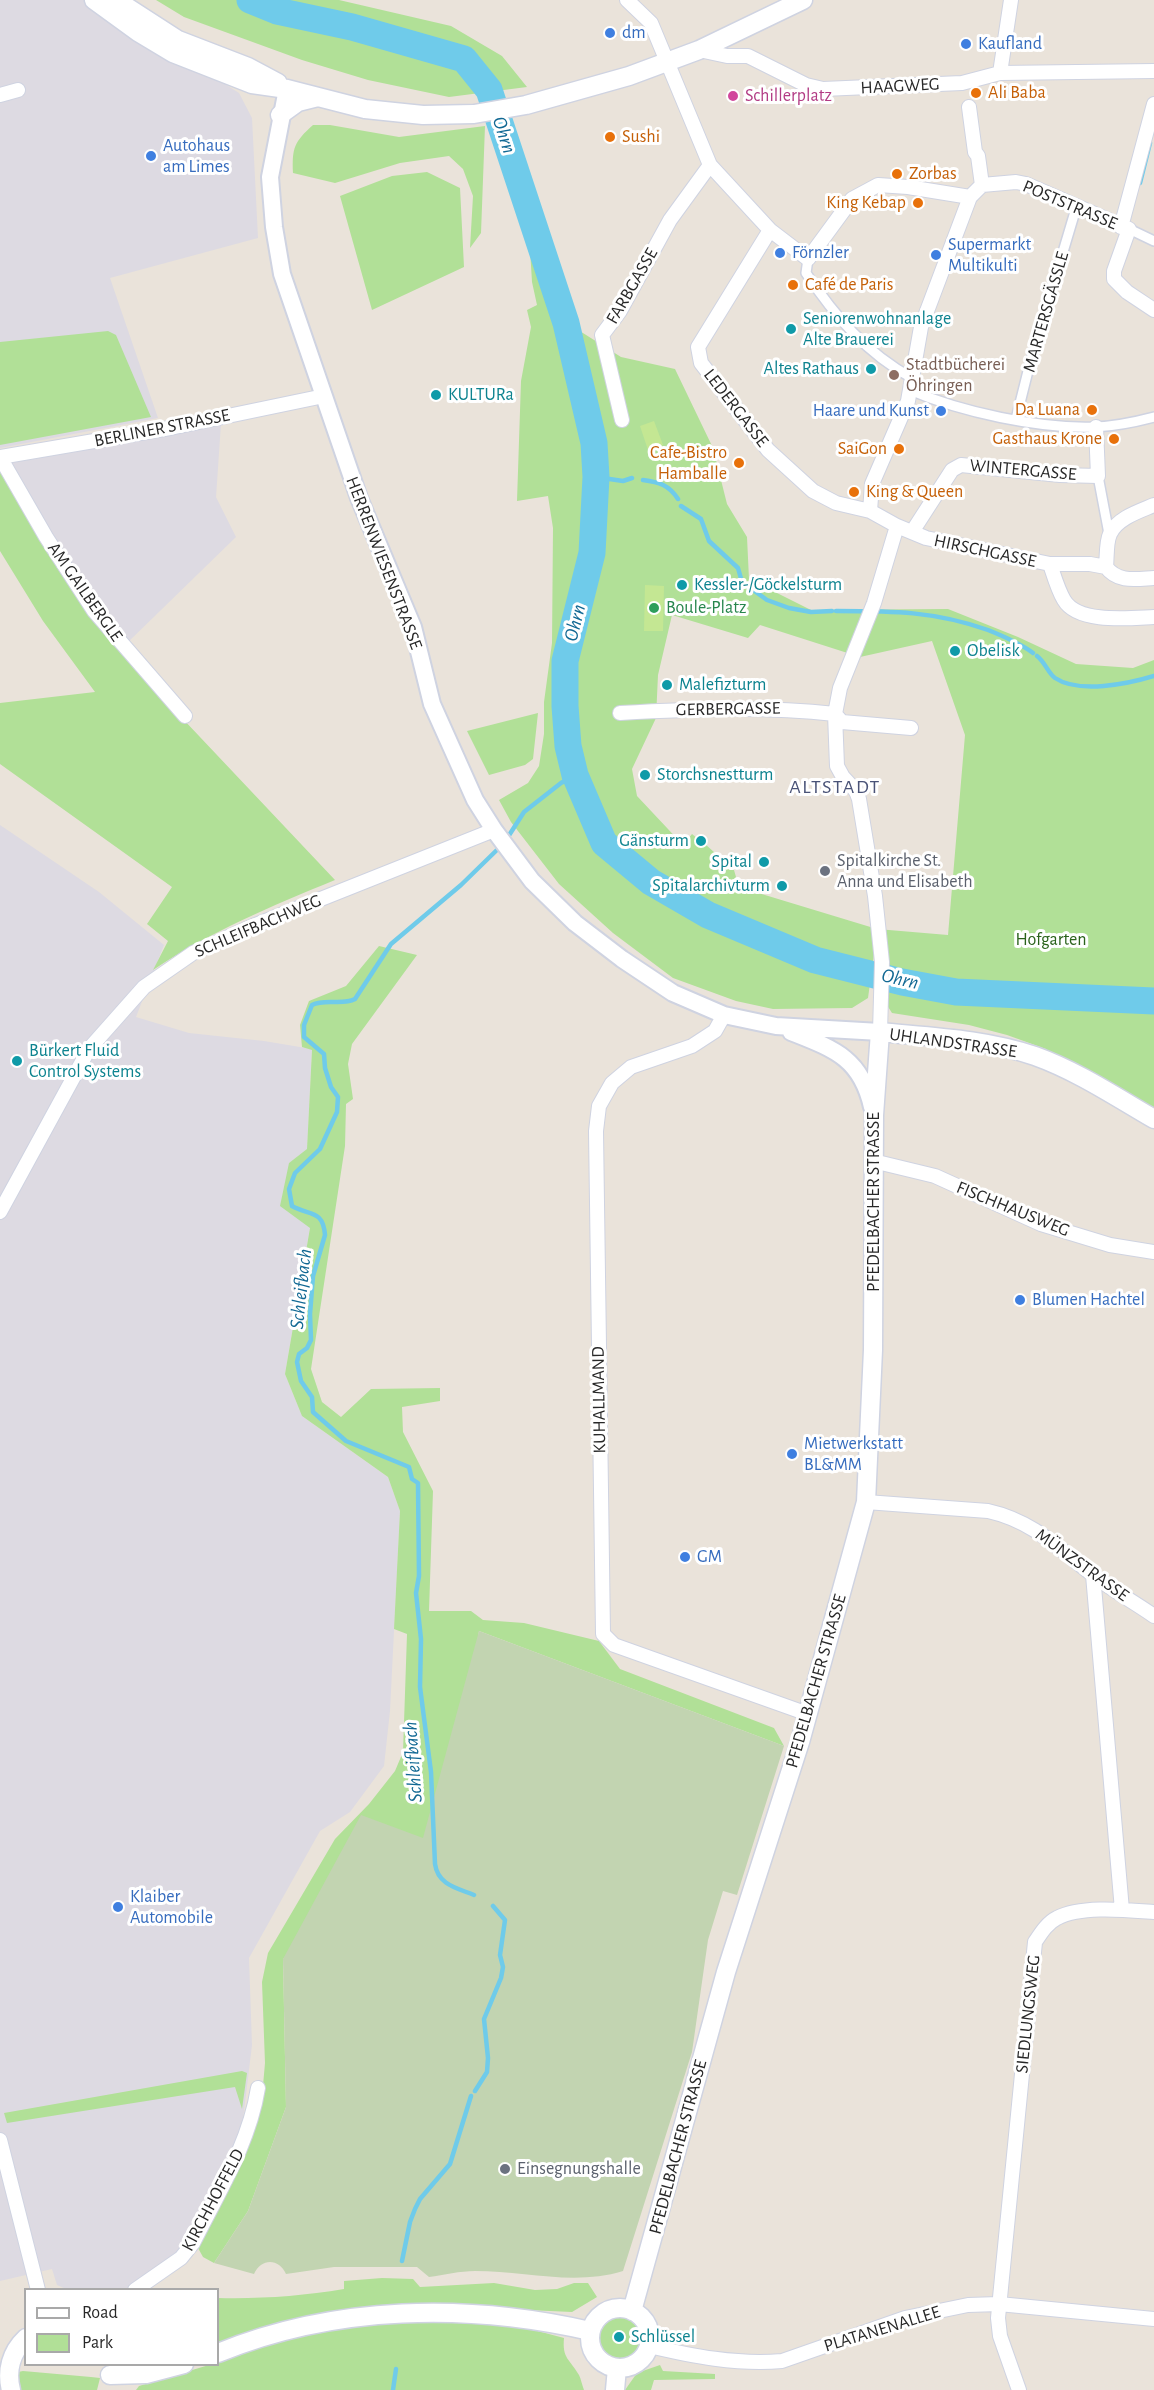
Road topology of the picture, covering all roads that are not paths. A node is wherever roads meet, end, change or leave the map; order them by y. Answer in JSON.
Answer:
{"nodes":[{"id":1,"x":94,"y":0,"type":"edge"},
{"id":2,"x":116,"y":0,"type":"edge"},
{"id":3,"x":627,"y":0,"type":"edge"},
{"id":4,"x":803,"y":0,"type":"edge"},
{"id":5,"x":1011,"y":0,"type":"edge"},
{"id":6,"x":699,"y":50,"type":"junction"},
{"id":7,"x":669,"y":63,"type":"junction"},
{"id":8,"x":1154,"y":71,"type":"edge"},
{"id":9,"x":1000,"y":73,"type":"junction"},
{"id":10,"x":252,"y":84,"type":"junction"},
{"id":11,"x":287,"y":89,"type":"junction"},
{"id":12,"x":18,"y":90,"type":"dead end"},
{"id":13,"x":0,"y":95,"type":"edge"},
{"id":14,"x":318,"y":97,"type":"junction"},
{"id":15,"x":1154,"y":104,"type":"edge"},
{"id":16,"x":969,"y":107,"type":"dead end"},
{"id":17,"x":280,"y":115,"type":"junction"},
{"id":18,"x":710,"y":165,"type":"junction"},
{"id":19,"x":982,"y":185,"type":"junction"},
{"id":20,"x":970,"y":198,"type":"junction"},
{"id":21,"x":1077,"y":205,"type":"junction"},
{"id":22,"x":1125,"y":228,"type":"junction"},
{"id":23,"x":770,"y":230,"type":"junction"},
{"id":24,"x":1154,"y":241,"type":"edge"},
{"id":25,"x":808,"y":259,"type":"junction"},
{"id":26,"x":1154,"y":310,"type":"edge"},
{"id":27,"x":911,"y":384,"type":"junction"},
{"id":28,"x":324,"y":396,"type":"junction"},
{"id":29,"x":1154,"y":417,"type":"edge"},
{"id":30,"x":1016,"y":419,"type":"junction"},
{"id":31,"x":622,"y":420,"type":"dead end"},
{"id":32,"x":1096,"y":427,"type":"junction"},
{"id":33,"x":0,"y":457,"type":"edge"},
{"id":34,"x":1098,"y":476,"type":"junction"},
{"id":35,"x":1154,"y":505,"type":"edge"},
{"id":36,"x":870,"y":511,"type":"junction"},
{"id":37,"x":897,"y":526,"type":"junction"},
{"id":38,"x":912,"y":532,"type":"junction"},
{"id":39,"x":1109,"y":534,"type":"junction"},
{"id":40,"x":1050,"y":564,"type":"junction"},
{"id":41,"x":1106,"y":567,"type":"junction"},
{"id":42,"x":1154,"y":578,"type":"edge"},
{"id":43,"x":1154,"y":616,"type":"edge"},
{"id":44,"x":621,"y":713,"type":"dead end"},
{"id":45,"x":835,"y":714,"type":"junction"},
{"id":46,"x":185,"y":716,"type":"dead end"},
{"id":47,"x":911,"y":728,"type":"dead end"},
{"id":48,"x":496,"y":833,"type":"junction"},
{"id":49,"x":724,"y":1015,"type":"junction"},
{"id":50,"x":776,"y":1026,"type":"junction"},
{"id":51,"x":880,"y":1032,"type":"junction"},
{"id":52,"x":874,"y":1115,"type":"junction"},
{"id":53,"x":1154,"y":1119,"type":"edge"},
{"id":54,"x":873,"y":1161,"type":"junction"},
{"id":55,"x":0,"y":1212,"type":"edge"},
{"id":56,"x":1154,"y":1252,"type":"edge"},
{"id":57,"x":866,"y":1502,"type":"junction"},
{"id":58,"x":1093,"y":1575,"type":"junction"},
{"id":59,"x":1154,"y":1616,"type":"edge"},
{"id":60,"x":808,"y":1714,"type":"junction"},
{"id":61,"x":1122,"y":1910,"type":"junction"},
{"id":62,"x":1154,"y":1912,"type":"edge"},
{"id":63,"x":258,"y":2088,"type":"dead end"},
{"id":64,"x":0,"y":2140,"type":"edge"},
{"id":65,"x":38,"y":2288,"type":"edge"},
{"id":66,"x":136,"y":2288,"type":"edge"},
{"id":67,"x":999,"y":2304,"type":"junction"},
{"id":68,"x":632,"y":2311,"type":"junction"},
{"id":69,"x":1154,"y":2319,"type":"edge"},
{"id":70,"x":591,"y":2331,"type":"junction"},
{"id":71,"x":24,"y":2340,"type":"edge"},
{"id":72,"x":649,"y":2346,"type":"junction"},
{"id":73,"x":219,"y":2353,"type":"edge"},
{"id":74,"x":5,"y":2365,"type":"edge"},
{"id":75,"x":176,"y":2366,"type":"edge"},
{"id":76,"x":617,"y":2368,"type":"junction"},
{"id":77,"x":109,"y":2376,"type":"edge"},
{"id":78,"x":11,"y":2390,"type":"edge"},
{"id":79,"x":615,"y":2390,"type":"edge"},
{"id":80,"x":1019,"y":2390,"type":"edge"}],
"edges":[{"from":1,"to":10,"type":"main road"},
{"from":2,"to":11,"type":"main road"},
{"from":3,"to":7,"type":"street"},
{"from":4,"to":6,"type":"main road"},
{"from":5,"to":9,"type":"street"},
{"from":6,"to":7,"type":"main road"},
{"from":6,"to":9,"type":"street","name":"HAAGWEG"},
{"from":7,"to":14,"type":"main road"},
{"from":7,"to":18,"type":"street"},
{"from":8,"to":9,"type":"street","name":"HAAGWEG"},
{"from":10,"to":11,"type":"main road"},
{"from":10,"to":17,"type":"street"},
{"from":11,"to":14,"type":"main road"},
{"from":11,"to":17,"type":"street","name":"HERRENWIESENSTRASSE"},
{"from":12,"to":13,"type":"street"},
{"from":14,"to":17,"type":"main road"},
{"from":15,"to":22,"type":"street"},
{"from":16,"to":19,"type":"street"},
{"from":17,"to":28,"type":"street","name":"HERRENWIESENSTRASSE"},
{"from":18,"to":23,"type":"street"},
{"from":18,"to":31,"type":"street","name":"FARBGASSE"},
{"from":19,"to":20,"type":"street"},
{"from":19,"to":21,"type":"street","name":"POSTSTRASSE"},
{"from":20,"to":25,"type":"street"},
{"from":20,"to":27,"type":"street"},
{"from":21,"to":22,"type":"street","name":"POSTSTRASSE"},
{"from":21,"to":30,"type":"street","name":"MARTERSGÄSSLE"},
{"from":22,"to":24,"type":"street","name":"POSTSTRASSE"},
{"from":22,"to":26,"type":"street"},
{"from":23,"to":25,"type":"street"},
{"from":23,"to":36,"type":"street","name":"LEDERGASSE"},
{"from":25,"to":27,"type":"street"},
{"from":27,"to":30,"type":"street"},
{"from":27,"to":36,"type":"street"},
{"from":28,"to":33,"type":"street","name":"BERLINER STRASSE"},
{"from":28,"to":48,"type":"street","name":"HERRENWIESENSTRASSE"},
{"from":29,"to":32,"type":"street"},
{"from":30,"to":32,"type":"street"},
{"from":32,"to":34,"type":"street"},
{"from":33,"to":46,"type":"street","name":"AM GAILBERGLE"},
{"from":34,"to":38,"type":"street","name":"WINTERGASSE"},
{"from":34,"to":39,"type":"street"},
{"from":35,"to":39,"type":"street"},
{"from":36,"to":37,"type":"street","name":"HIRSCHGASSE"},
{"from":37,"to":38,"type":"street","name":"HIRSCHGASSE"},
{"from":37,"to":45,"type":"street"},
{"from":38,"to":40,"type":"street","name":"HIRSCHGASSE"},
{"from":39,"to":41,"type":"street"},
{"from":40,"to":41,"type":"street","name":"HIRSCHGASSE"},
{"from":40,"to":43,"type":"street"},
{"from":41,"to":42,"type":"street","name":"HIRSCHGASSE"},
{"from":44,"to":45,"type":"street","name":"GERBERGASSE"},
{"from":45,"to":47,"type":"street"},
{"from":45,"to":51,"type":"street"},
{"from":48,"to":49,"type":"street","name":"HERRENWIESENSTRASSE"},
{"from":48,"to":55,"type":"street","name":"SCHLEIFBACHWEG"},
{"from":49,"to":50,"type":"street","name":"HERRENWIESENSTRASSE"},
{"from":49,"to":60,"type":"street","name":"KUHALLMAND"},
{"from":50,"to":51,"type":"street","name":"HERRENWIESENSTRASSE"},
{"from":50,"to":52,"type":"street"},
{"from":51,"to":52,"type":"main road","name":"PFEDELBACHER STRASSE"},
{"from":51,"to":53,"type":"main road","name":"UHLANDSTRASSE"},
{"from":52,"to":54,"type":"main road","name":"PFEDELBACHER STRASSE"},
{"from":54,"to":56,"type":"street","name":"FISCHHAUSWEG"},
{"from":54,"to":57,"type":"main road","name":"PFEDELBACHER STRASSE"},
{"from":57,"to":58,"type":"street","name":"MÜNZSTRASSE"},
{"from":57,"to":60,"type":"main road","name":"PFEDELBACHER STRASSE"},
{"from":58,"to":59,"type":"street","name":"MÜNZSTRASSE"},
{"from":58,"to":61,"type":"street"},
{"from":60,"to":68,"type":"main road","name":"PFEDELBACHER STRASSE"},
{"from":61,"to":62,"type":"street","name":"SIEDLUNGSWEG"},
{"from":61,"to":67,"type":"street","name":"SIEDLUNGSWEG"},
{"from":63,"to":66,"type":"street","name":"KIRCHHOFFELD"},
{"from":64,"to":65,"type":"street"},
{"from":67,"to":69,"type":"street","name":"PLATANENALLEE"},
{"from":67,"to":72,"type":"street","name":"PLATANENALLEE"},
{"from":67,"to":80,"type":"street","name":"SIEDLUNGSWEG"},
{"from":68,"to":70,"type":"main road"},
{"from":68,"to":72,"type":"main road"},
{"from":70,"to":73,"type":"main road"},
{"from":70,"to":76,"type":"main road"},
{"from":71,"to":74,"type":"main road"},
{"from":72,"to":76,"type":"main road"},
{"from":74,"to":78,"type":"main road"},
{"from":75,"to":77,"type":"main road"},
{"from":76,"to":79,"type":"main road"}]}
